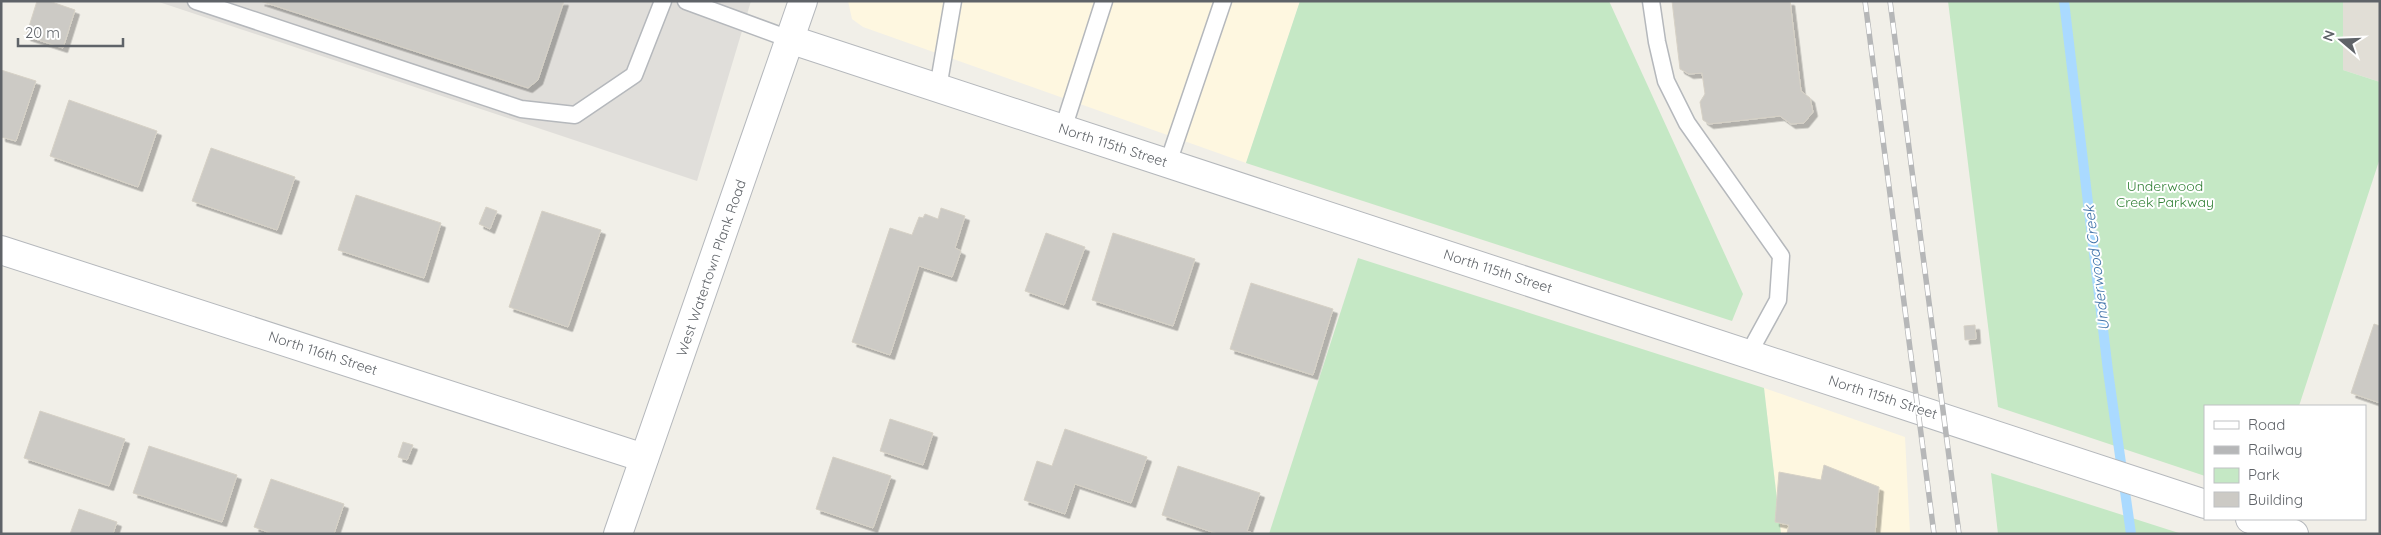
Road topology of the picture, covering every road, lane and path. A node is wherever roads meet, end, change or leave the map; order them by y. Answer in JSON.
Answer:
{"nodes":[{"id":1,"x":196,"y":1,"type":"edge"},
{"id":2,"x":663,"y":1,"type":"edge"},
{"id":3,"x":686,"y":1,"type":"edge"},
{"id":4,"x":804,"y":1,"type":"edge"},
{"id":5,"x":953,"y":1,"type":"edge"},
{"id":6,"x":1104,"y":1,"type":"edge"},
{"id":7,"x":1224,"y":1,"type":"edge"},
{"id":8,"x":1651,"y":1,"type":"edge"},
{"id":9,"x":792,"y":40,"type":"junction"},
{"id":10,"x":938,"y":88,"type":"junction"},
{"id":11,"x":1063,"y":129,"type":"junction"},
{"id":12,"x":1168,"y":163,"type":"junction"},
{"id":13,"x":1,"y":250,"type":"edge"},
{"id":14,"x":1749,"y":353,"type":"junction"},
{"id":15,"x":644,"y":458,"type":"junction"},
{"id":16,"x":2204,"y":504,"type":"edge"},
{"id":17,"x":2253,"y":520,"type":"edge"},
{"id":18,"x":618,"y":534,"type":"edge"},
{"id":19,"x":2294,"y":534,"type":"edge"}],
"edges":[{"from":1,"to":2,"type":"lane"},
{"from":3,"to":9,"type":"lane"},
{"from":4,"to":9,"type":"street","name":"West Watertown Plank Road"},
{"from":5,"to":10,"type":"lane"},
{"from":6,"to":11,"type":"lane"},
{"from":7,"to":12,"type":"lane"},
{"from":8,"to":14,"type":"lane"},
{"from":9,"to":10,"type":"street","name":"North 115th Street"},
{"from":9,"to":15,"type":"street","name":"West Watertown Plank Road"},
{"from":10,"to":11,"type":"street","name":"North 115th Street"},
{"from":11,"to":12,"type":"street","name":"North 115th Street"},
{"from":12,"to":14,"type":"street","name":"North 115th Street"},
{"from":13,"to":15,"type":"street","name":"North 116th Street"},
{"from":14,"to":16,"type":"street","name":"North 115th Street"},
{"from":15,"to":18,"type":"street","name":"West Watertown Plank Road"},
{"from":17,"to":19,"type":"street"}]}
